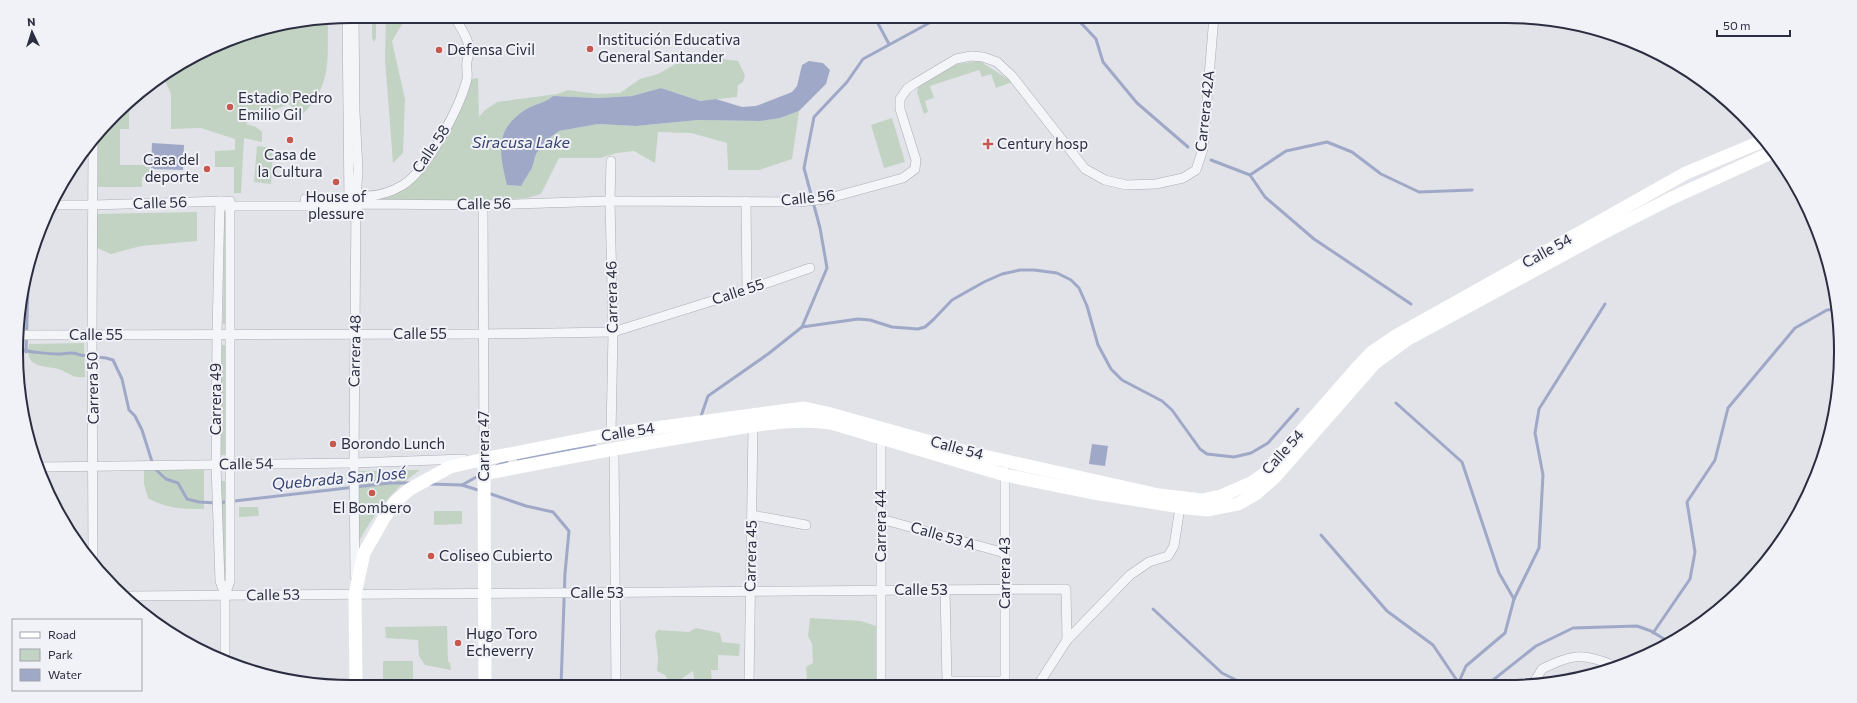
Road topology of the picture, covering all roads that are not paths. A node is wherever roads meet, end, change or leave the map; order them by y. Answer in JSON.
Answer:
{"nodes":[{"id":1,"x":347,"y":23,"type":"edge"},
{"id":2,"x":354,"y":23,"type":"edge"},
{"id":3,"x":457,"y":23,"type":"edge"},
{"id":4,"x":1213,"y":23,"type":"edge"},
{"id":5,"x":352,"y":112,"type":"junction"},
{"id":6,"x":1758,"y":143,"type":"edge"},
{"id":7,"x":93,"y":150,"type":"edge"},
{"id":8,"x":1768,"y":154,"type":"edge"},
{"id":9,"x":611,"y":161,"type":"dead end"},
{"id":10,"x":1094,"y":174,"type":"joint"},
{"id":11,"x":355,"y":200,"type":"junction"},
{"id":12,"x":610,"y":201,"type":"junction"},
{"id":13,"x":746,"y":201,"type":"junction"},
{"id":14,"x":220,"y":203,"type":"junction"},
{"id":15,"x":230,"y":203,"type":"junction"},
{"id":16,"x":58,"y":204,"type":"edge"},
{"id":17,"x":93,"y":205,"type":"junction"},
{"id":18,"x":483,"y":205,"type":"junction"},
{"id":19,"x":810,"y":268,"type":"dead end"},
{"id":20,"x":1522,"y":271,"type":"junction"},
{"id":21,"x":747,"y":290,"type":"junction"},
{"id":22,"x":613,"y":332,"type":"junction"},
{"id":23,"x":229,"y":333,"type":"junction"},
{"id":24,"x":217,"y":334,"type":"junction"},
{"id":25,"x":355,"y":334,"type":"junction"},
{"id":26,"x":484,"y":334,"type":"junction"},
{"id":27,"x":24,"y":335,"type":"edge"},
{"id":28,"x":92,"y":335,"type":"junction"},
{"id":29,"x":753,"y":426,"type":"junction"},
{"id":30,"x":611,"y":434,"type":"junction"},
{"id":31,"x":881,"y":438,"type":"junction"},
{"id":32,"x":614,"y":448,"type":"junction"},
{"id":33,"x":484,"y":459,"type":"junction"},
{"id":34,"x":1005,"y":461,"type":"junction"},
{"id":35,"x":354,"y":463,"type":"junction"},
{"id":36,"x":230,"y":464,"type":"junction"},
{"id":37,"x":216,"y":465,"type":"junction"},
{"id":38,"x":44,"y":467,"type":"edge"},
{"id":39,"x":94,"y":467,"type":"junction"},
{"id":40,"x":484,"y":474,"type":"junction"},
{"id":41,"x":1005,"y":475,"type":"junction"},
{"id":42,"x":1180,"y":503,"type":"junction"},
{"id":43,"x":752,"y":515,"type":"junction"},
{"id":44,"x":881,"y":518,"type":"junction"},
{"id":45,"x":806,"y":525,"type":"dead end"},
{"id":46,"x":1005,"y":553,"type":"junction"},
{"id":47,"x":93,"y":554,"type":"edge"},
{"id":48,"x":1005,"y":589,"type":"junction"},
{"id":49,"x":881,"y":590,"type":"junction"},
{"id":50,"x":945,"y":590,"type":"junction"},
{"id":51,"x":750,"y":591,"type":"junction"},
{"id":52,"x":615,"y":592,"type":"junction"},
{"id":53,"x":355,"y":594,"type":"junction"},
{"id":54,"x":485,"y":594,"type":"junction"},
{"id":55,"x":225,"y":595,"type":"junction"},
{"id":56,"x":133,"y":596,"type":"edge"},
{"id":57,"x":1067,"y":640,"type":"junction"},
{"id":58,"x":225,"y":655,"type":"edge"},
{"id":59,"x":1609,"y":664,"type":"edge"},
{"id":60,"x":1537,"y":678,"type":"edge"},
{"id":61,"x":356,"y":680,"type":"edge"},
{"id":62,"x":485,"y":680,"type":"edge"},
{"id":63,"x":616,"y":680,"type":"edge"},
{"id":64,"x":749,"y":680,"type":"edge"},
{"id":65,"x":881,"y":680,"type":"edge"},
{"id":66,"x":947,"y":680,"type":"edge"},
{"id":67,"x":1006,"y":680,"type":"edge"},
{"id":68,"x":1041,"y":680,"type":"edge"}],
"edges":[{"from":1,"to":5,"type":"street","name":"Carrera 48"},
{"from":2,"to":5,"type":"street","name":"Carrera 48"},
{"from":3,"to":11,"type":"street","name":"Calle 58"},
{"from":4,"to":10,"type":"street","name":"Carrera 42A"},
{"from":5,"to":11,"type":"street","name":"Carrera 48"},
{"from":6,"to":20,"type":"main road","name":"Calle 54"},
{"from":7,"to":17,"type":"street","name":"Carrera 50"},
{"from":8,"to":20,"type":"main road","name":"Calle 54"},
{"from":9,"to":12,"type":"street","name":"Carrera 46"},
{"from":10,"to":13,"type":"street","name":"Calle 56"},
{"from":11,"to":15,"type":"street","name":"Calle 56"},
{"from":11,"to":18,"type":"street","name":"Calle 56"},
{"from":11,"to":25,"type":"street","name":"Carrera 48"},
{"from":12,"to":13,"type":"street","name":"Calle 56"},
{"from":12,"to":18,"type":"street","name":"Calle 56"},
{"from":12,"to":22,"type":"street","name":"Carrera 46"},
{"from":13,"to":21,"type":"street"},
{"from":14,"to":15,"type":"street","name":"Calle 56"},
{"from":14,"to":17,"type":"street","name":"Calle 56"},
{"from":14,"to":24,"type":"street","name":"Carrera 49"},
{"from":15,"to":23,"type":"street","name":"Carrera 49"},
{"from":16,"to":17,"type":"street","name":"Calle 56"},
{"from":17,"to":28,"type":"street","name":"Carrera 50"},
{"from":18,"to":26,"type":"street","name":"Carrera 47"},
{"from":19,"to":21,"type":"street","name":"Calle 55"},
{"from":20,"to":42,"type":"main road","name":"Calle 54"},
{"from":21,"to":22,"type":"street","name":"Calle 55"},
{"from":22,"to":26,"type":"street","name":"Calle 55"},
{"from":22,"to":30,"type":"street","name":"Carrera 46"},
{"from":23,"to":24,"type":"street","name":"Calle 55"},
{"from":23,"to":25,"type":"street","name":"Calle 55"},
{"from":23,"to":36,"type":"street","name":"Carrera 49"},
{"from":24,"to":28,"type":"street","name":"Calle 55"},
{"from":24,"to":37,"type":"street","name":"Carrera 49"},
{"from":25,"to":26,"type":"street","name":"Calle 55"},
{"from":25,"to":35,"type":"street","name":"Carrera 48"},
{"from":26,"to":33,"type":"street","name":"Carrera 47"},
{"from":27,"to":28,"type":"street","name":"Calle 55"},
{"from":28,"to":39,"type":"street","name":"Carrera 50"},
{"from":29,"to":31,"type":"main road","name":"Calle 54"},
{"from":29,"to":32,"type":"main road","name":"Calle 54"},
{"from":29,"to":43,"type":"street","name":"Carrera 45"},
{"from":30,"to":33,"type":"main road","name":"Calle 54"},
{"from":30,"to":34,"type":"main road","name":"Calle 54"},
{"from":31,"to":41,"type":"main road","name":"Calle 54"},
{"from":31,"to":44,"type":"street","name":"Carrera 44"},
{"from":32,"to":40,"type":"main road","name":"Calle 54"},
{"from":32,"to":52,"type":"street"},
{"from":33,"to":35,"type":"street","name":"Calle 54"},
{"from":33,"to":40,"type":"main road","name":"Carrera 47"},
{"from":33,"to":53,"type":"main road"},
{"from":34,"to":41,"type":"street","name":"Carrera 43"},
{"from":34,"to":42,"type":"main road","name":"Calle 54"},
{"from":35,"to":36,"type":"street","name":"Calle 54"},
{"from":35,"to":53,"type":"street","name":"Carrera 48"},
{"from":36,"to":37,"type":"street","name":"Calle 54"},
{"from":36,"to":55,"type":"street","name":"Carrera 49"},
{"from":37,"to":39,"type":"street","name":"Calle 54"},
{"from":37,"to":55,"type":"street","name":"Carrera 49"},
{"from":38,"to":39,"type":"street","name":"Calle 54"},
{"from":39,"to":47,"type":"street","name":"Carrera 50"},
{"from":40,"to":54,"type":"main road","name":"Carrera 47"},
{"from":41,"to":42,"type":"main road","name":"Calle 54"},
{"from":41,"to":46,"type":"street","name":"Carrera 43"},
{"from":42,"to":57,"type":"street"},
{"from":43,"to":45,"type":"street"},
{"from":43,"to":51,"type":"street","name":"Carrera 45"},
{"from":44,"to":46,"type":"street","name":"Calle 53 A"},
{"from":44,"to":49,"type":"street","name":"Carrera 44"},
{"from":46,"to":48,"type":"street","name":"Carrera 43"},
{"from":48,"to":50,"type":"street","name":"Calle 53"},
{"from":48,"to":57,"type":"street","name":"Calle 53"},
{"from":48,"to":67,"type":"street","name":"Carrera 43"},
{"from":49,"to":50,"type":"street","name":"Calle 53"},
{"from":49,"to":51,"type":"street","name":"Calle 53"},
{"from":49,"to":65,"type":"street","name":"Carrera 44"},
{"from":50,"to":66,"type":"street"},
{"from":51,"to":52,"type":"street","name":"Calle 53"},
{"from":51,"to":64,"type":"street","name":"Carrera 45"},
{"from":52,"to":54,"type":"street","name":"Calle 53"},
{"from":52,"to":63,"type":"street"},
{"from":53,"to":54,"type":"street","name":"Calle 53"},
{"from":53,"to":55,"type":"street","name":"Calle 53"},
{"from":53,"to":61,"type":"main road","name":"Carrera 48"},
{"from":54,"to":62,"type":"main road","name":"Carrera 47"},
{"from":55,"to":56,"type":"street","name":"Calle 53"},
{"from":55,"to":58,"type":"street","name":"Carrera 49"},
{"from":57,"to":68,"type":"street"},
{"from":59,"to":60,"type":"street"}]}
